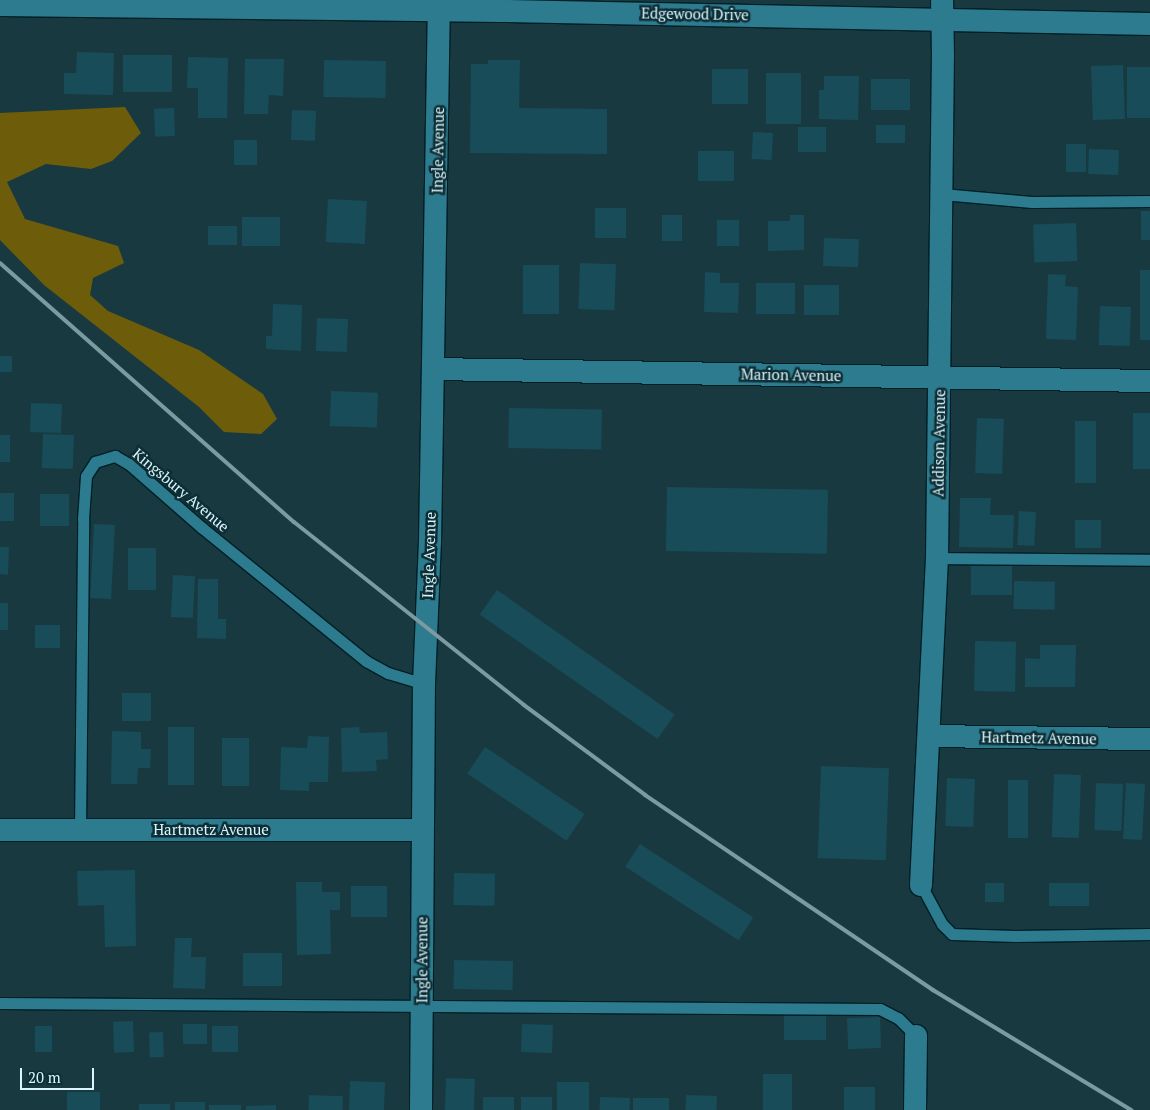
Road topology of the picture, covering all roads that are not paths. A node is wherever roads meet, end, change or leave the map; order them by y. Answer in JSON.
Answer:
{"nodes":[{"id":1,"x":0,"y":5,"type":"edge"},
{"id":2,"x":439,"y":6,"type":"edge"},
{"id":3,"x":942,"y":10,"type":"edge"},
{"id":4,"x":1150,"y":24,"type":"edge"},
{"id":5,"x":942,"y":194,"type":"junction"},
{"id":6,"x":1150,"y":201,"type":"edge"},
{"id":7,"x":433,"y":369,"type":"junction"},
{"id":8,"x":940,"y":378,"type":"junction"},
{"id":9,"x":1150,"y":380,"type":"edge"},
{"id":10,"x":936,"y":558,"type":"junction"},
{"id":11,"x":1150,"y":560,"type":"edge"},
{"id":12,"x":424,"y":684,"type":"junction"},
{"id":13,"x":929,"y":736,"type":"junction"},
{"id":14,"x":1150,"y":739,"type":"edge"},
{"id":15,"x":0,"y":830,"type":"edge"},
{"id":16,"x":80,"y":830,"type":"junction"},
{"id":17,"x":422,"y":830,"type":"junction"},
{"id":18,"x":921,"y":885,"type":"joint"},
{"id":19,"x":1150,"y":934,"type":"edge"},
{"id":20,"x":0,"y":1004,"type":"edge"},
{"id":21,"x":422,"y":1005,"type":"junction"},
{"id":22,"x":916,"y":1036,"type":"joint"},
{"id":23,"x":421,"y":1110,"type":"edge"},
{"id":24,"x":915,"y":1110,"type":"edge"}],
"edges":[{"from":1,"to":2,"type":"street","name":"Edgewood Drive"},
{"from":2,"to":3,"type":"street","name":"Edgewood Drive"},
{"from":2,"to":7,"type":"street","name":"Ingle Avenue"},
{"from":3,"to":4,"type":"street","name":"Edgewood Drive"},
{"from":3,"to":5,"type":"street","name":"Addison Avenue"},
{"from":5,"to":6,"type":"lane"},
{"from":5,"to":8,"type":"street","name":"Addison Avenue"},
{"from":7,"to":8,"type":"street","name":"Marion Avenue"},
{"from":7,"to":12,"type":"street","name":"Ingle Avenue"},
{"from":8,"to":9,"type":"street","name":"Marion Avenue"},
{"from":8,"to":10,"type":"street","name":"Addison Avenue"},
{"from":10,"to":11,"type":"lane"},
{"from":10,"to":13,"type":"street","name":"Addison Avenue"},
{"from":12,"to":16,"type":"lane","name":"Kingsbury Avenue"},
{"from":12,"to":17,"type":"street","name":"Ingle Avenue"},
{"from":13,"to":14,"type":"street","name":"Hartmetz Avenue"},
{"from":13,"to":18,"type":"street","name":"Addison Avenue"},
{"from":15,"to":16,"type":"street","name":"Hartmetz Avenue"},
{"from":16,"to":17,"type":"street","name":"Hartmetz Avenue"},
{"from":17,"to":21,"type":"street","name":"Ingle Avenue"},
{"from":18,"to":19,"type":"lane"},
{"from":20,"to":21,"type":"lane"},
{"from":21,"to":22,"type":"lane"},
{"from":21,"to":23,"type":"street","name":"Ingle Avenue"},
{"from":22,"to":24,"type":"street"}]}
